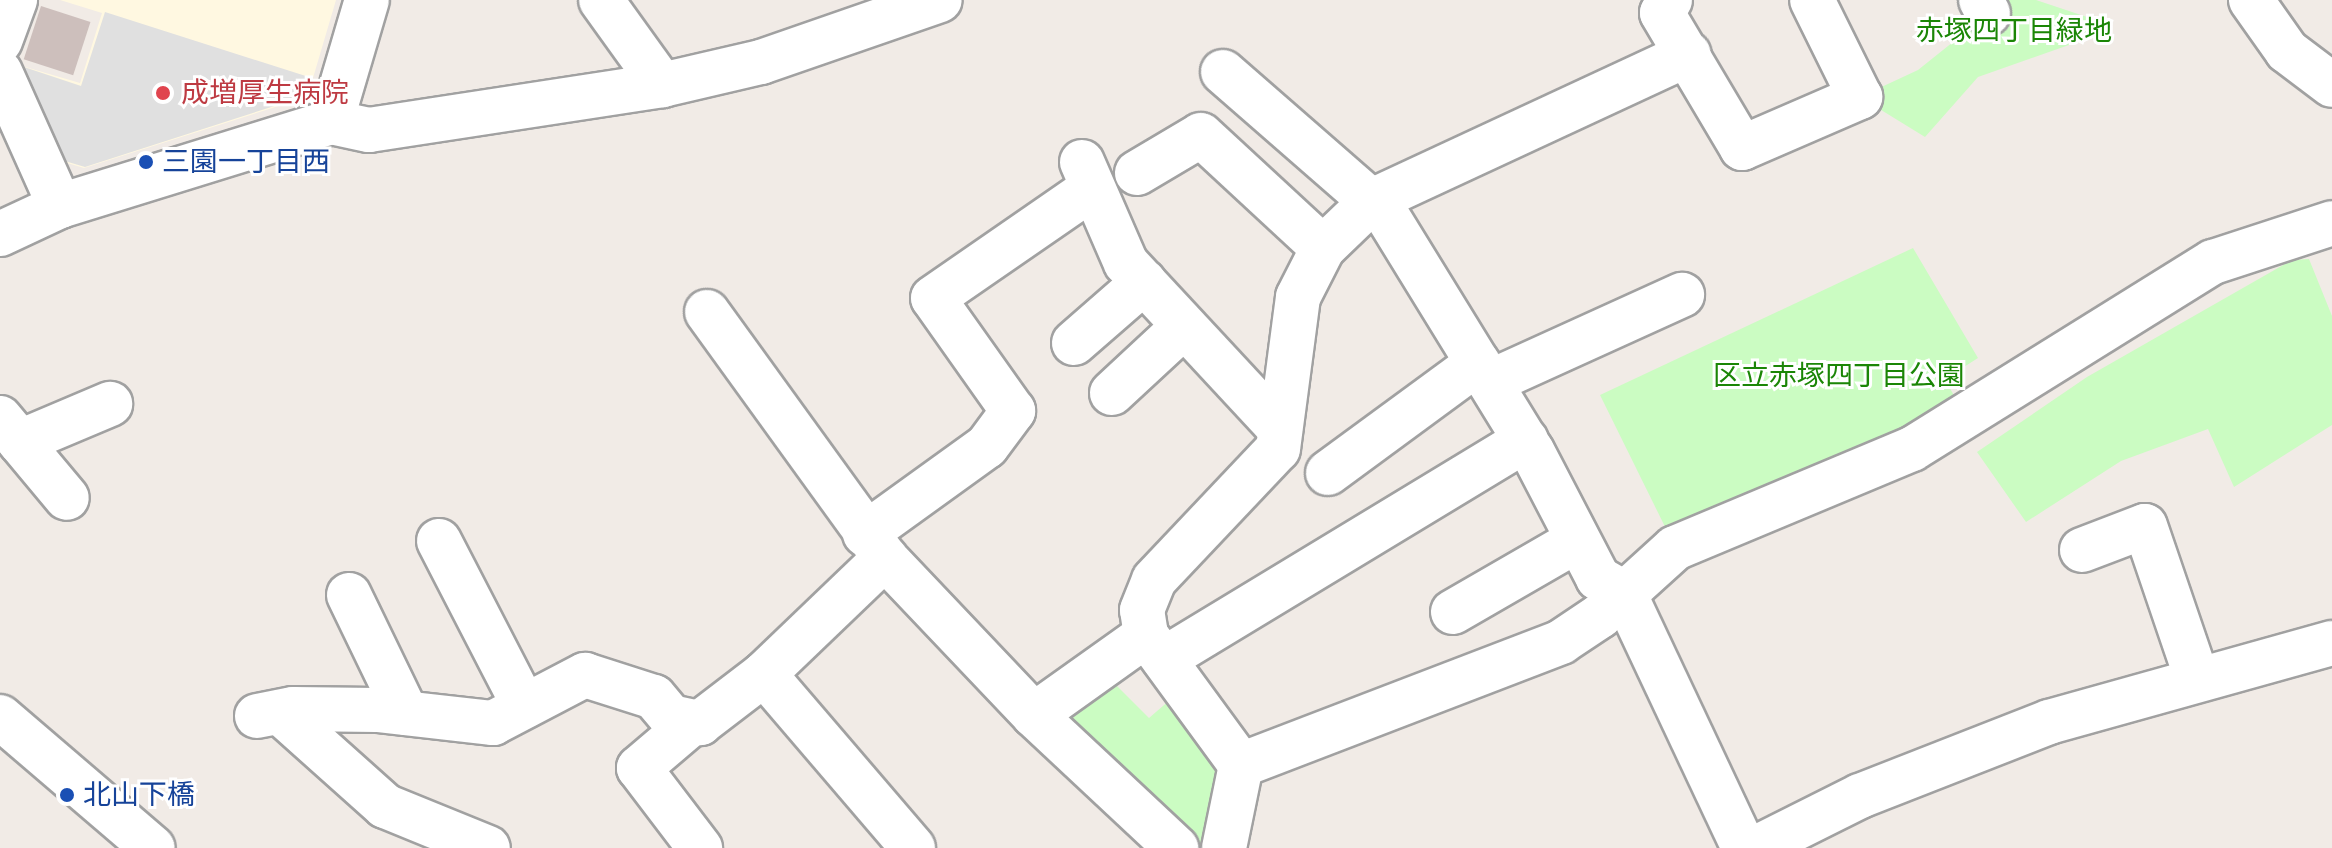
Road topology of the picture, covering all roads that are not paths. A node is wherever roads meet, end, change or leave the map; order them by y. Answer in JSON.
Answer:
{"nodes":[{"id":1,"x":15,"y":0,"type":"edge"},
{"id":2,"x":367,"y":0,"type":"edge"},
{"id":3,"x":601,"y":0,"type":"edge"},
{"id":4,"x":940,"y":0,"type":"edge"},
{"id":5,"x":1670,"y":0,"type":"edge"},
{"id":6,"x":1812,"y":0,"type":"edge"},
{"id":7,"x":2251,"y":0,"type":"edge"},
{"id":8,"x":0,"y":41,"type":"edge"},
{"id":9,"x":1688,"y":54,"type":"junction"},
{"id":10,"x":0,"y":72,"type":"edge"},
{"id":11,"x":1223,"y":72,"type":"dead end"},
{"id":12,"x":662,"y":85,"type":"junction"},
{"id":13,"x":2332,"y":85,"type":"edge"},
{"id":14,"x":331,"y":122,"type":"junction"},
{"id":15,"x":1137,"y":173,"type":"dead end"},
{"id":16,"x":1372,"y":201,"type":"junction"},
{"id":17,"x":60,"y":206,"type":"junction"},
{"id":18,"x":2332,"y":223,"type":"edge"},
{"id":19,"x":0,"y":234,"type":"edge"},
{"id":20,"x":1323,"y":248,"type":"junction"},
{"id":21,"x":1144,"y":282,"type":"junction"},
{"id":22,"x":1682,"y":295,"type":"dead end"},
{"id":23,"x":707,"y":312,"type":"dead end"},
{"id":24,"x":1184,"y":326,"type":"junction"},
{"id":25,"x":1074,"y":343,"type":"dead end"},
{"id":26,"x":1484,"y":373,"type":"junction"},
{"id":27,"x":1112,"y":393,"type":"dead end"},
{"id":28,"x":110,"y":404,"type":"dead end"},
{"id":29,"x":1280,"y":429,"type":"junction"},
{"id":30,"x":10,"y":430,"type":"edge"},
{"id":31,"x":1526,"y":440,"type":"junction"},
{"id":32,"x":1328,"y":473,"type":"dead end"},
{"id":33,"x":67,"y":498,"type":"dead end"},
{"id":34,"x":439,"y":541,"type":"dead end"},
{"id":35,"x":1576,"y":541,"type":"junction"},
{"id":36,"x":875,"y":546,"type":"junction"},
{"id":37,"x":2082,"y":550,"type":"dead end"},
{"id":38,"x":1624,"y":593,"type":"junction"},
{"id":39,"x":349,"y":595,"type":"dead end"},
{"id":40,"x":1453,"y":612,"type":"dead end"},
{"id":41,"x":2332,"y":643,"type":"edge"},
{"id":42,"x":1155,"y":647,"type":"junction"},
{"id":43,"x":764,"y":674,"type":"junction"},
{"id":44,"x":2197,"y":679,"type":"junction"},
{"id":45,"x":524,"y":706,"type":"junction"},
{"id":46,"x":406,"y":713,"type":"junction"},
{"id":47,"x":1034,"y":715,"type":"junction"},
{"id":48,"x":0,"y":717,"type":"edge"},
{"id":49,"x":693,"y":722,"type":"junction"},
{"id":50,"x":1241,"y":765,"type":"junction"},
{"id":51,"x":153,"y":848,"type":"edge"},
{"id":52,"x":488,"y":848,"type":"edge"},
{"id":53,"x":700,"y":848,"type":"edge"},
{"id":54,"x":913,"y":848,"type":"edge"},
{"id":55,"x":1176,"y":848,"type":"edge"},
{"id":56,"x":1224,"y":848,"type":"edge"},
{"id":57,"x":1744,"y":848,"type":"edge"},
{"id":58,"x":1756,"y":848,"type":"edge"}],
"edges":[{"from":1,"to":8,"type":"street"},
{"from":2,"to":14,"type":"street"},
{"from":3,"to":12,"type":"street"},
{"from":4,"to":12,"type":"street"},
{"from":5,"to":9,"type":"street"},
{"from":6,"to":9,"type":"street"},
{"from":7,"to":13,"type":"street"},
{"from":9,"to":16,"type":"street"},
{"from":10,"to":17,"type":"street"},
{"from":11,"to":16,"type":"street"},
{"from":12,"to":14,"type":"street"},
{"from":14,"to":17,"type":"street"},
{"from":15,"to":20,"type":"street"},
{"from":16,"to":20,"type":"street"},
{"from":16,"to":26,"type":"street"},
{"from":17,"to":19,"type":"street"},
{"from":18,"to":38,"type":"street"},
{"from":20,"to":29,"type":"street"},
{"from":21,"to":24,"type":"street"},
{"from":21,"to":25,"type":"street"},
{"from":21,"to":36,"type":"street"},
{"from":22,"to":26,"type":"street"},
{"from":23,"to":36,"type":"street"},
{"from":24,"to":27,"type":"street"},
{"from":24,"to":29,"type":"street"},
{"from":26,"to":31,"type":"street"},
{"from":26,"to":32,"type":"street"},
{"from":28,"to":30,"type":"street"},
{"from":29,"to":42,"type":"street"},
{"from":30,"to":33,"type":"street"},
{"from":31,"to":35,"type":"street"},
{"from":31,"to":42,"type":"street"},
{"from":34,"to":45,"type":"street"},
{"from":35,"to":38,"type":"street"},
{"from":35,"to":40,"type":"street"},
{"from":36,"to":43,"type":"street"},
{"from":36,"to":47,"type":"street"},
{"from":37,"to":44,"type":"street"},
{"from":38,"to":50,"type":"street"},
{"from":38,"to":57,"type":"street"},
{"from":39,"to":46,"type":"street"},
{"from":41,"to":44,"type":"street"},
{"from":42,"to":47,"type":"street"},
{"from":42,"to":50,"type":"street"},
{"from":43,"to":49,"type":"street"},
{"from":43,"to":54,"type":"street"},
{"from":44,"to":58,"type":"street"},
{"from":45,"to":46,"type":"street"},
{"from":45,"to":49,"type":"street"},
{"from":46,"to":52,"type":"street"},
{"from":47,"to":55,"type":"street"},
{"from":48,"to":51,"type":"street"},
{"from":49,"to":53,"type":"street"},
{"from":50,"to":56,"type":"street"}]}
